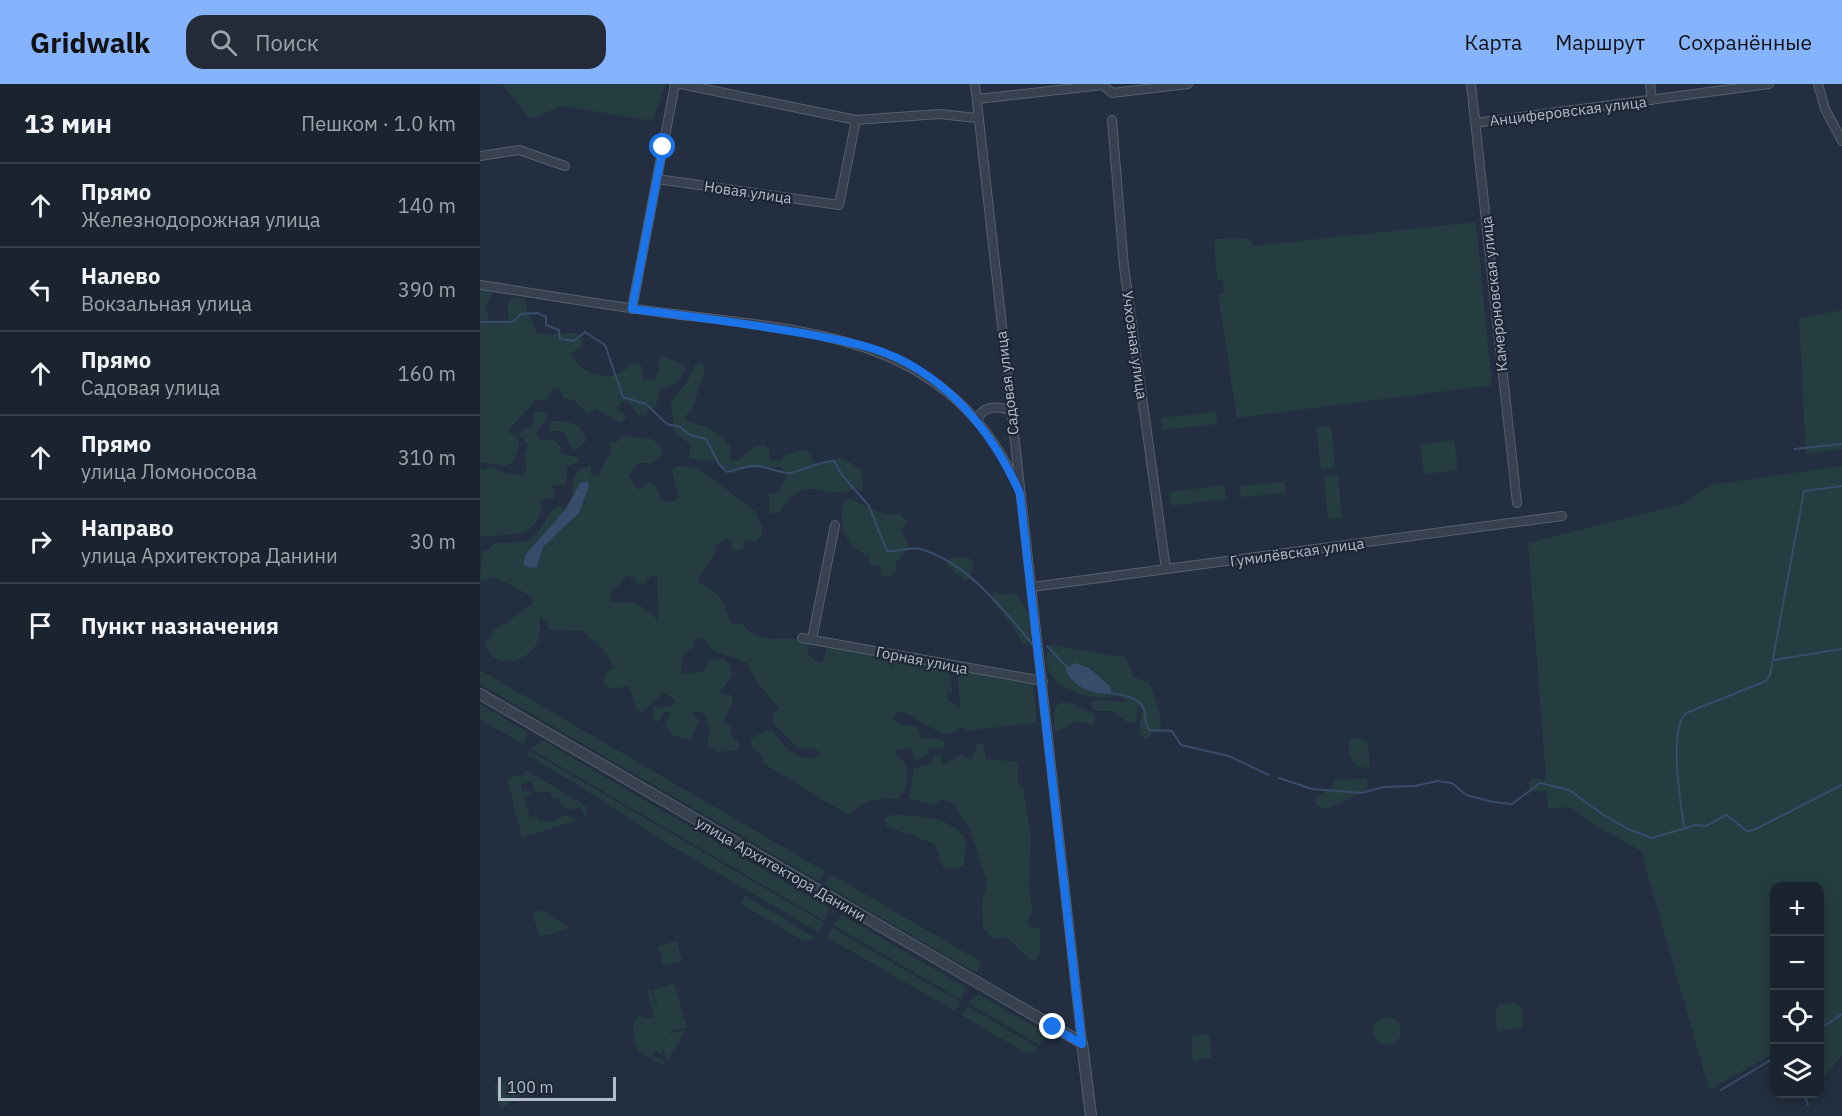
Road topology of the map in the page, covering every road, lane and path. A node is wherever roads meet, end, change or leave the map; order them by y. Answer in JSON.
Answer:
{"nodes":[{"id":1,"x":675,"y":84,"type":"edge"},
{"id":2,"x":681,"y":84,"type":"edge"},
{"id":3,"x":975,"y":84,"type":"edge"},
{"id":4,"x":1188,"y":84,"type":"edge"},
{"id":5,"x":1471,"y":84,"type":"edge"},
{"id":6,"x":1650,"y":84,"type":"edge"},
{"id":7,"x":1769,"y":84,"type":"edge"},
{"id":8,"x":1818,"y":84,"type":"edge"},
{"id":9,"x":1104,"y":85,"type":"edge"},
{"id":10,"x":976,"y":99,"type":"junction"},
{"id":11,"x":1652,"y":100,"type":"junction"},
{"id":12,"x":977,"y":118,"type":"junction"},
{"id":13,"x":856,"y":120,"type":"junction"},
{"id":14,"x":1112,"y":120,"type":"dead end"},
{"id":15,"x":1475,"y":123,"type":"junction"},
{"id":16,"x":1842,"y":141,"type":"edge"},
{"id":17,"x":480,"y":156,"type":"edge"},
{"id":18,"x":565,"y":166,"type":"dead end"},
{"id":19,"x":657,"y":179,"type":"junction"},
{"id":20,"x":480,"y":285,"type":"edge"},
{"id":21,"x":632,"y":309,"type":"junction"},
{"id":22,"x":1010,"y":410,"type":"junction"},
{"id":23,"x":977,"y":421,"type":"junction"},
{"id":24,"x":1020,"y":494,"type":"junction"},
{"id":25,"x":1517,"y":503,"type":"dead end"},
{"id":26,"x":1562,"y":516,"type":"dead end"},
{"id":27,"x":835,"y":525,"type":"dead end"},
{"id":28,"x":1166,"y":569,"type":"junction"},
{"id":29,"x":1032,"y":587,"type":"junction"},
{"id":30,"x":1043,"y":681,"type":"junction"},
{"id":31,"x":480,"y":694,"type":"edge"},
{"id":32,"x":1082,"y":1044,"type":"junction"},
{"id":33,"x":1091,"y":1116,"type":"edge"}],
"edges":[{"from":1,"to":19,"type":"street"},
{"from":2,"to":13,"type":"street"},
{"from":3,"to":10,"type":"street","name":"Садовая улица"},
{"from":4,"to":9,"type":"street"},
{"from":5,"to":15,"type":"street","name":"Камероновская улица"},
{"from":6,"to":11,"type":"street"},
{"from":7,"to":11,"type":"street","name":"Анциферовская улица"},
{"from":8,"to":16,"type":"street"},
{"from":9,"to":10,"type":"street"},
{"from":10,"to":12,"type":"street","name":"Садовая улица"},
{"from":11,"to":15,"type":"street","name":"Анциферовская улица"},
{"from":12,"to":13,"type":"street"},
{"from":12,"to":22,"type":"street","name":"Садовая улица"},
{"from":13,"to":19,"type":"street","name":"Новая улица"},
{"from":14,"to":28,"type":"street","name":"Учхозная улица"},
{"from":15,"to":25,"type":"street","name":"Камероновская улица"},
{"from":17,"to":18,"type":"street"},
{"from":19,"to":21,"type":"street"},
{"from":20,"to":21,"type":"street"},
{"from":21,"to":23,"type":"street"},
{"from":22,"to":23,"type":"street"},
{"from":22,"to":24,"type":"street","name":"Садовая улица"},
{"from":23,"to":24,"type":"street"},
{"from":24,"to":29,"type":"street","name":"Садовая улица"},
{"from":26,"to":28,"type":"street","name":"Гумилёвская улица"},
{"from":27,"to":30,"type":"street","name":"Горная улица"},
{"from":28,"to":29,"type":"street","name":"Гумилёвская улица"},
{"from":29,"to":30,"type":"street","name":"Садовая улица"},
{"from":30,"to":32,"type":"street","name":"Садовая улица"},
{"from":31,"to":32,"type":"street","name":"улица Архитектора Данини"},
{"from":32,"to":33,"type":"street"}]}
